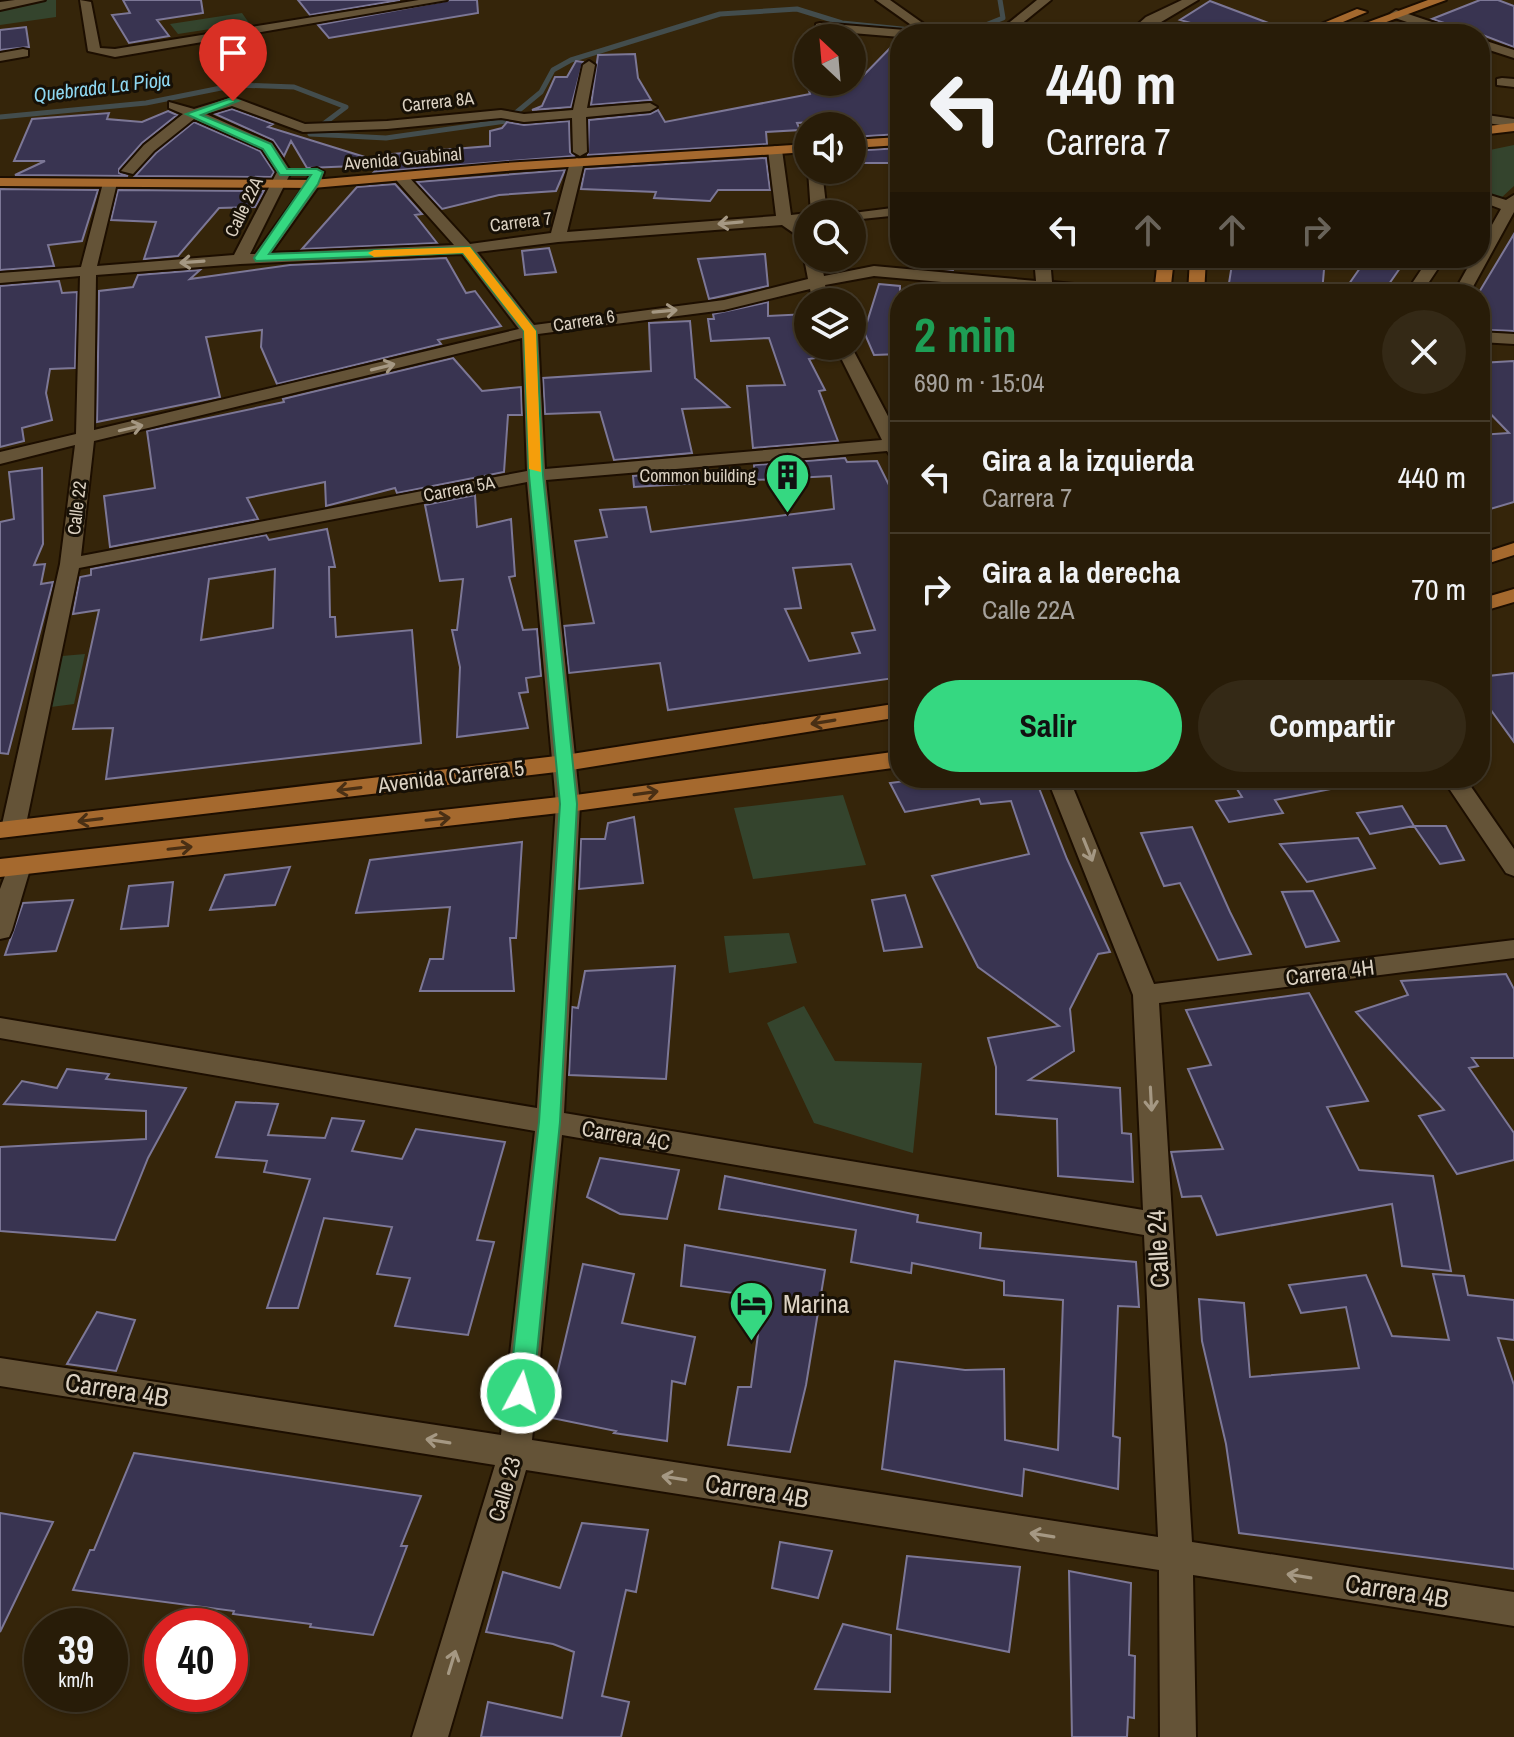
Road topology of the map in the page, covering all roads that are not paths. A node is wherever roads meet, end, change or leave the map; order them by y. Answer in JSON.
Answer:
{"nodes":[{"id":1,"x":39,"y":0,"type":"edge"},
{"id":2,"x":441,"y":0,"type":"edge"},
{"id":3,"x":882,"y":0,"type":"edge"},
{"id":4,"x":1045,"y":0,"type":"edge"},
{"id":5,"x":1192,"y":0,"type":"edge"},
{"id":6,"x":1440,"y":0,"type":"edge"},
{"id":7,"x":68,"y":1,"type":"edge"},
{"id":8,"x":90,"y":1,"type":"edge"},
{"id":9,"x":0,"y":6,"type":"edge"},
{"id":10,"x":1397,"y":7,"type":"edge"},
{"id":11,"x":918,"y":24,"type":"edge"},
{"id":12,"x":1014,"y":24,"type":"edge"},
{"id":13,"x":1145,"y":24,"type":"edge"},
{"id":14,"x":1338,"y":24,"type":"edge"},
{"id":15,"x":1362,"y":24,"type":"edge"},
{"id":16,"x":1434,"y":24,"type":"edge"},
{"id":17,"x":866,"y":31,"type":"edge"},
{"id":18,"x":890,"y":33,"type":"edge"},
{"id":19,"x":1490,"y":46,"type":"edge"},
{"id":20,"x":23,"y":53,"type":"dead end"},
{"id":21,"x":1514,"y":54,"type":"edge"},
{"id":22,"x":0,"y":57,"type":"edge"},
{"id":23,"x":589,"y":65,"type":"dead end"},
{"id":24,"x":174,"y":105,"type":"dead end"},
{"id":25,"x":650,"y":107,"type":"dead end"},
{"id":26,"x":191,"y":114,"type":"junction"},
{"id":27,"x":579,"y":114,"type":"junction"},
{"id":28,"x":1490,"y":120,"type":"edge"},
{"id":29,"x":1514,"y":125,"type":"edge"},
{"id":30,"x":1490,"y":129,"type":"edge"},
{"id":31,"x":890,"y":132,"type":"edge"},
{"id":32,"x":866,"y":133,"type":"edge"},
{"id":33,"x":794,"y":138,"type":"edge"},
{"id":34,"x":1514,"y":141,"type":"edge"},
{"id":35,"x":890,"y":142,"type":"edge"},
{"id":36,"x":866,"y":143,"type":"edge"},
{"id":37,"x":1490,"y":143,"type":"edge"},
{"id":38,"x":794,"y":149,"type":"edge"},
{"id":39,"x":775,"y":150,"type":"junction"},
{"id":40,"x":578,"y":157,"type":"junction"},
{"id":41,"x":0,"y":170,"type":"edge"},
{"id":42,"x":129,"y":170,"type":"junction"},
{"id":43,"x":315,"y":178,"type":"junction"},
{"id":44,"x":402,"y":178,"type":"junction"},
{"id":45,"x":280,"y":179,"type":"junction"},
{"id":46,"x":0,"y":182,"type":"edge"},
{"id":47,"x":110,"y":183,"type":"junction"},
{"id":48,"x":1490,"y":198,"type":"edge"},
{"id":49,"x":1512,"y":204,"type":"edge"},
{"id":50,"x":890,"y":212,"type":"edge"},
{"id":51,"x":866,"y":214,"type":"edge"},
{"id":52,"x":784,"y":219,"type":"junction"},
{"id":53,"x":794,"y":219,"type":"edge"},
{"id":54,"x":794,"y":227,"type":"edge"},
{"id":55,"x":558,"y":237,"type":"junction"},
{"id":56,"x":1490,"y":243,"type":"edge"},
{"id":57,"x":466,"y":249,"type":"junction"},
{"id":58,"x":260,"y":258,"type":"junction"},
{"id":59,"x":240,"y":259,"type":"junction"},
{"id":60,"x":88,"y":269,"type":"junction"},
{"id":61,"x":814,"y":272,"type":"edge"},
{"id":62,"x":0,"y":278,"type":"edge"},
{"id":63,"x":816,"y":283,"type":"junction"},
{"id":64,"x":1013,"y":284,"type":"edge"},
{"id":65,"x":817,"y":288,"type":"edge"},
{"id":66,"x":530,"y":331,"type":"junction"},
{"id":67,"x":1497,"y":339,"type":"edge"},
{"id":68,"x":1514,"y":359,"type":"edge"},
{"id":69,"x":850,"y":360,"type":"edge"},
{"id":70,"x":890,"y":434,"type":"edge"},
{"id":71,"x":85,"y":439,"type":"junction"},
{"id":72,"x":890,"y":450,"type":"edge"},
{"id":73,"x":0,"y":458,"type":"edge"},
{"id":74,"x":536,"y":475,"type":"junction"},
{"id":75,"x":1514,"y":549,"type":"edge"},
{"id":76,"x":1490,"y":557,"type":"edge"},
{"id":77,"x":70,"y":564,"type":"junction"},
{"id":78,"x":1514,"y":595,"type":"edge"},
{"id":79,"x":1490,"y":603,"type":"edge"},
{"id":80,"x":890,"y":712,"type":"edge"},
{"id":81,"x":890,"y":760,"type":"edge"},
{"id":82,"x":565,"y":763,"type":"junction"},
{"id":83,"x":1062,"y":788,"type":"edge"},
{"id":84,"x":1460,"y":788,"type":"edge"},
{"id":85,"x":568,"y":804,"type":"junction"},
{"id":86,"x":7,"y":830,"type":"edge"},
{"id":87,"x":9,"y":867,"type":"edge"},
{"id":88,"x":1514,"y":867,"type":"edge"},
{"id":89,"x":0,"y":930,"type":"edge"},
{"id":90,"x":1514,"y":949,"type":"edge"},
{"id":91,"x":1146,"y":995,"type":"junction"},
{"id":92,"x":0,"y":1028,"type":"edge"},
{"id":93,"x":550,"y":1122,"type":"junction"},
{"id":94,"x":1156,"y":1225,"type":"junction"},
{"id":95,"x":0,"y":1372,"type":"edge"},
{"id":96,"x":515,"y":1453,"type":"junction"},
{"id":97,"x":1176,"y":1556,"type":"junction"},
{"id":98,"x":1514,"y":1609,"type":"edge"},
{"id":99,"x":430,"y":1737,"type":"edge"},
{"id":100,"x":1178,"y":1737,"type":"edge"}],
"edges":[{"from":1,"to":9,"type":"street"},
{"from":2,"to":8,"type":"street"},
{"from":3,"to":11,"type":"street"},
{"from":4,"to":12,"type":"street"},
{"from":5,"to":13,"type":"street"},
{"from":6,"to":10,"type":"main road"},
{"from":7,"to":8,"type":"street"},
{"from":10,"to":14,"type":"main road"},
{"from":10,"to":15,"type":"main road"},
{"from":10,"to":16,"type":"street"},
{"from":17,"to":18,"type":"street"},
{"from":19,"to":21,"type":"street"},
{"from":20,"to":22,"type":"street"},
{"from":23,"to":27,"type":"street"},
{"from":24,"to":26,"type":"street"},
{"from":25,"to":27,"type":"street","name":"Carrera 8A"},
{"from":26,"to":27,"type":"street","name":"Carrera 8A"},
{"from":26,"to":42,"type":"street"},
{"from":26,"to":45,"type":"street"},
{"from":27,"to":40,"type":"street"},
{"from":28,"to":29,"type":"street"},
{"from":29,"to":30,"type":"main road"},
{"from":31,"to":32,"type":"main road"},
{"from":33,"to":40,"type":"main road","name":"Avenida Guabinal"},
{"from":34,"to":37,"type":"main road"},
{"from":35,"to":36,"type":"main road"},
{"from":38,"to":39,"type":"main road","name":"Avenida Guabinal"},
{"from":39,"to":40,"type":"main road","name":"Avenida Guabinal"},
{"from":39,"to":52,"type":"street"},
{"from":40,"to":43,"type":"main road","name":"Avenida Guabinal"},
{"from":40,"to":44,"type":"main road","name":"Avenida Guabinal"},
{"from":40,"to":55,"type":"street"},
{"from":41,"to":42,"type":"main road","name":"Avenida Guabinal"},
{"from":42,"to":45,"type":"main road","name":"Avenida Guabinal"},
{"from":43,"to":44,"type":"main road","name":"Avenida Guabinal"},
{"from":43,"to":45,"type":"main road","name":"Avenida Guabinal"},
{"from":43,"to":58,"type":"street","name":"Calle 22A"},
{"from":44,"to":57,"type":"street"},
{"from":45,"to":47,"type":"main road","name":"Avenida Guabinal"},
{"from":45,"to":59,"type":"street","name":"Calle 22A"},
{"from":46,"to":47,"type":"main road","name":"Avenida Guabinal"},
{"from":47,"to":60,"type":"street","name":"Calle 22"},
{"from":48,"to":49,"type":"street"},
{"from":49,"to":56,"type":"street"},
{"from":50,"to":51,"type":"street"},
{"from":52,"to":53,"type":"street","name":"Carrera 7"},
{"from":52,"to":54,"type":"street"},
{"from":52,"to":55,"type":"street","name":"Carrera 7","one_way":true},
{"from":55,"to":57,"type":"street","name":"Carrera 7"},
{"from":57,"to":58,"type":"street","name":"Carrera 7"},
{"from":57,"to":66,"type":"street"},
{"from":58,"to":59,"type":"street","name":"Carrera 7"},
{"from":59,"to":60,"type":"street","name":"Carrera 7","one_way":true},
{"from":60,"to":62,"type":"street","name":"Carrera 7"},
{"from":60,"to":71,"type":"street","name":"Calle 22"},
{"from":61,"to":63,"type":"street"},
{"from":63,"to":64,"type":"street","name":"Carrera 6"},
{"from":63,"to":65,"type":"street"},
{"from":66,"to":63,"type":"street","name":"Carrera 6","one_way":true},
{"from":71,"to":66,"type":"street","name":"Carrera 6","one_way":true},
{"from":66,"to":74,"type":"street","name":"Calle 23"},
{"from":67,"to":68,"type":"street"},
{"from":69,"to":70,"type":"street"},
{"from":71,"to":73,"type":"street","name":"Carrera 6"},
{"from":71,"to":77,"type":"street","name":"Calle 22"},
{"from":72,"to":74,"type":"street","name":"Carrera 5A"},
{"from":74,"to":77,"type":"street","name":"Carrera 5A"},
{"from":74,"to":82,"type":"street","name":"Calle 23"},
{"from":75,"to":76,"type":"main road"},
{"from":77,"to":86,"type":"street","name":"Calle 22"},
{"from":78,"to":79,"type":"main road"},
{"from":80,"to":82,"type":"main road","name":"Avenida Carrera 5","one_way":true},
{"from":85,"to":81,"type":"main road","name":"Avenida Carrera 5","one_way":true},
{"from":82,"to":85,"type":"street","name":"Calle 23"},
{"from":82,"to":86,"type":"main road","name":"Avenida Carrera 5","one_way":true},
{"from":83,"to":91,"type":"street","name":"Calle 24","one_way":true},
{"from":84,"to":88,"type":"street"},
{"from":87,"to":85,"type":"main road","name":"Avenida Carrera 5","one_way":true},
{"from":85,"to":93,"type":"street","name":"Calle 23"},
{"from":87,"to":89,"type":"street"},
{"from":90,"to":91,"type":"street","name":"Carrera 4H"},
{"from":91,"to":94,"type":"street","name":"Calle 24","one_way":true},
{"from":92,"to":93,"type":"street","name":"Carrera 4C"},
{"from":93,"to":94,"type":"street","name":"Carrera 4C"},
{"from":93,"to":96,"type":"street","name":"Calle 23"},
{"from":94,"to":97,"type":"street","name":"Calle 24"},
{"from":96,"to":95,"type":"street","name":"Carrera 4B","one_way":true},
{"from":97,"to":96,"type":"street","name":"Carrera 4B","one_way":true},
{"from":99,"to":96,"type":"street","name":"Calle 23","one_way":true},
{"from":98,"to":97,"type":"street","name":"Carrera 4B","one_way":true},
{"from":97,"to":100,"type":"street","name":"Calle 24"}]}
